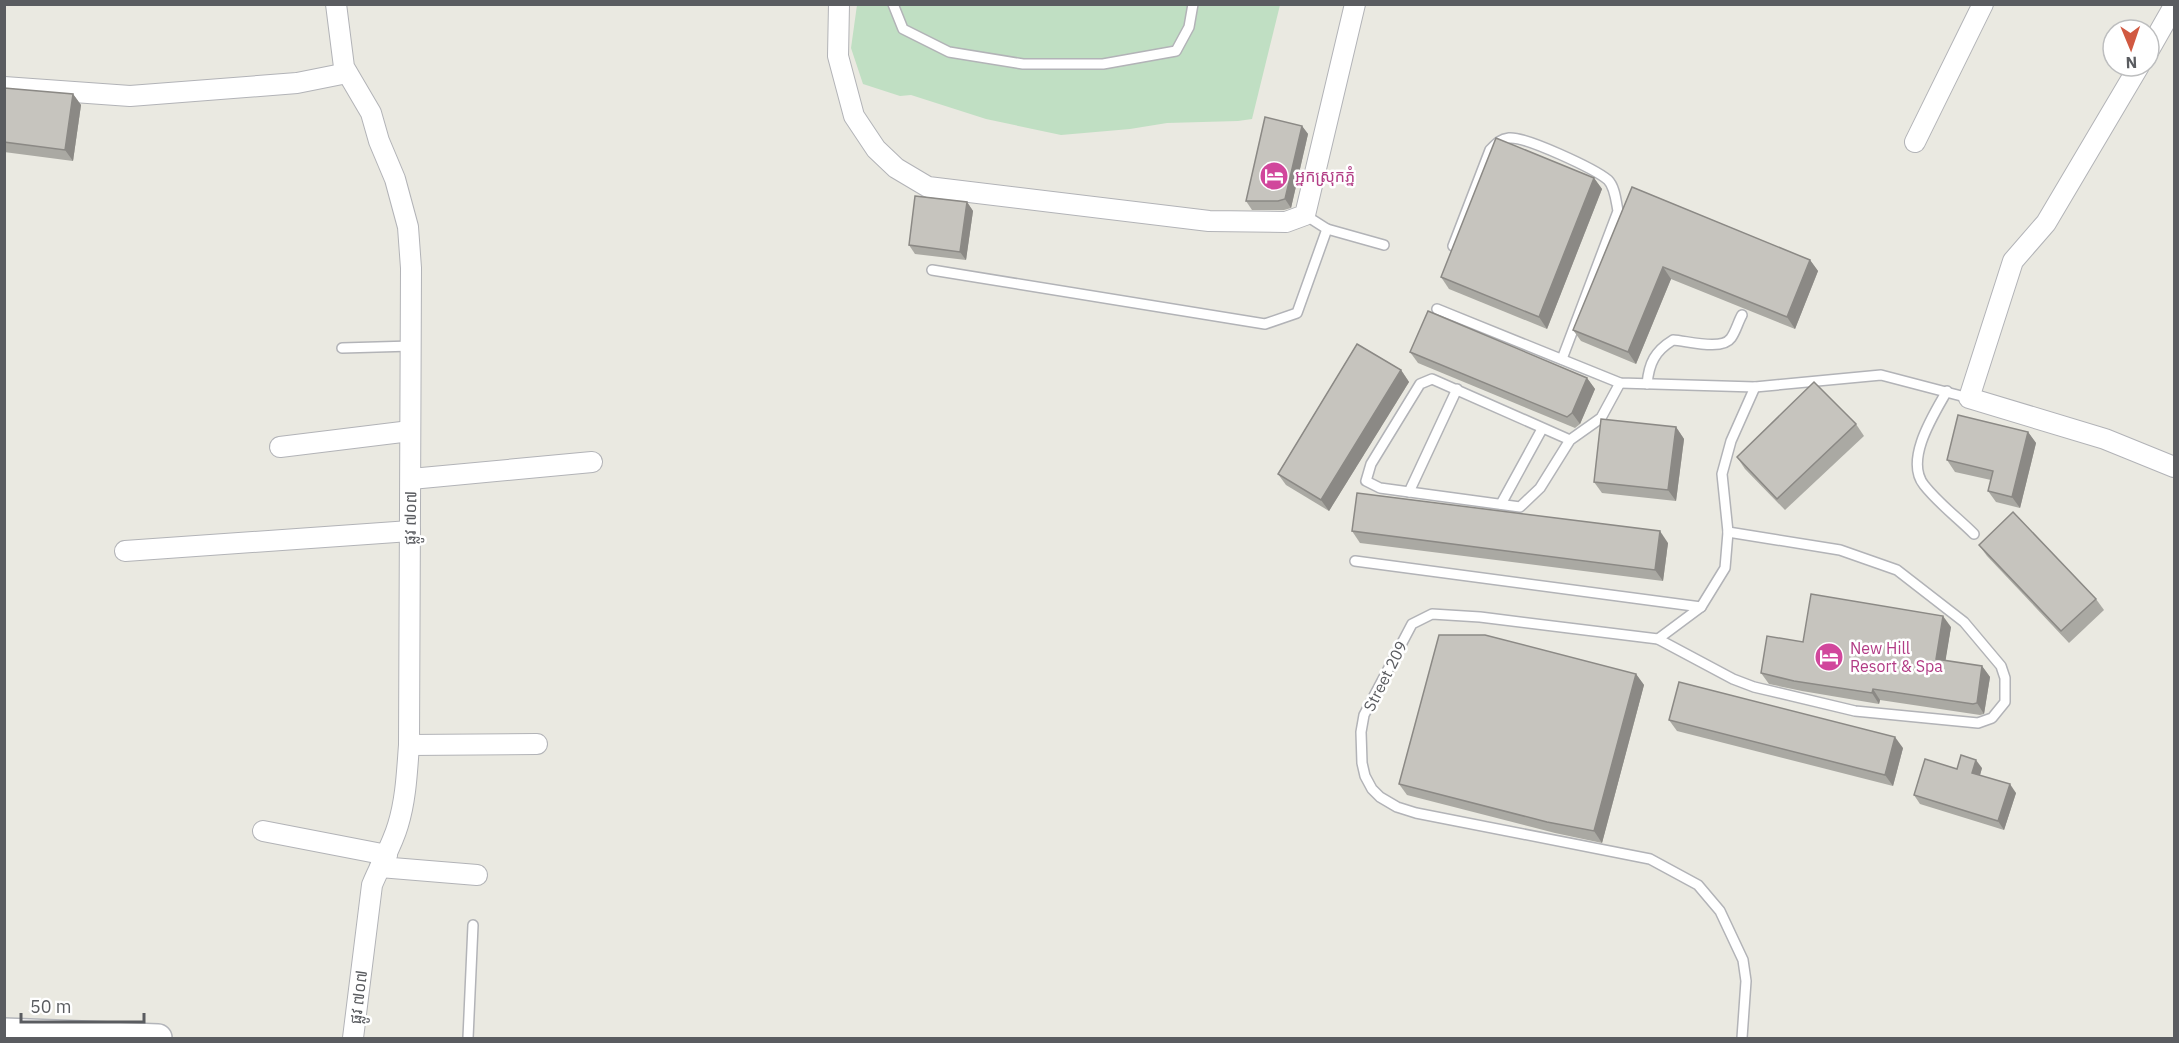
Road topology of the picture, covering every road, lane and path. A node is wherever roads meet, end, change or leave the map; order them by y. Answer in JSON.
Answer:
{"nodes":[{"id":1,"x":336,"y":4,"type":"edge"},
{"id":2,"x":839,"y":4,"type":"edge"},
{"id":3,"x":892,"y":4,"type":"edge"},
{"id":4,"x":1193,"y":4,"type":"edge"},
{"id":5,"x":1355,"y":4,"type":"edge"},
{"id":6,"x":1983,"y":4,"type":"edge"},
{"id":7,"x":2175,"y":6,"type":"edge"},
{"id":8,"x":2161,"y":30,"type":"edge"},
{"id":9,"x":347,"y":73,"type":"junction"},
{"id":10,"x":2132,"y":78,"type":"edge"},
{"id":11,"x":4,"y":87,"type":"edge"},
{"id":12,"x":1915,"y":142,"type":"dead end"},
{"id":13,"x":1305,"y":215,"type":"junction"},
{"id":14,"x":1327,"y":230,"type":"junction"},
{"id":15,"x":1384,"y":245,"type":"dead end"},
{"id":16,"x":1448,"y":260,"type":"edge"},
{"id":17,"x":932,"y":270,"type":"dead end"},
{"id":18,"x":1437,"y":309,"type":"dead end"},
{"id":19,"x":1742,"y":315,"type":"edge"},
{"id":20,"x":412,"y":346,"type":"junction"},
{"id":21,"x":342,"y":348,"type":"dead end"},
{"id":22,"x":1562,"y":359,"type":"junction"},
{"id":23,"x":1620,"y":384,"type":"junction"},
{"id":24,"x":1647,"y":384,"type":"junction"},
{"id":25,"x":1755,"y":387,"type":"junction"},
{"id":26,"x":1457,"y":389,"type":"junction"},
{"id":27,"x":1947,"y":392,"type":"junction"},
{"id":28,"x":1969,"y":398,"type":"junction"},
{"id":29,"x":1542,"y":429,"type":"junction"},
{"id":30,"x":410,"y":431,"type":"junction"},
{"id":31,"x":1570,"y":440,"type":"junction"},
{"id":32,"x":280,"y":447,"type":"dead end"},
{"id":33,"x":592,"y":462,"type":"dead end"},
{"id":34,"x":2175,"y":466,"type":"edge"},
{"id":35,"x":411,"y":479,"type":"junction"},
{"id":36,"x":1409,"y":492,"type":"junction"},
{"id":37,"x":1501,"y":504,"type":"junction"},
{"id":38,"x":410,"y":531,"type":"junction"},
{"id":39,"x":1728,"y":532,"type":"junction"},
{"id":40,"x":1974,"y":534,"type":"dead end"},
{"id":41,"x":125,"y":551,"type":"dead end"},
{"id":42,"x":1355,"y":561,"type":"dead end"},
{"id":43,"x":1701,"y":607,"type":"junction"},
{"id":44,"x":1658,"y":639,"type":"junction"},
{"id":45,"x":537,"y":744,"type":"dead end"},
{"id":46,"x":409,"y":745,"type":"junction"},
{"id":47,"x":263,"y":831,"type":"dead end"},
{"id":48,"x":383,"y":861,"type":"junction"},
{"id":49,"x":477,"y":875,"type":"dead end"},
{"id":50,"x":473,"y":925,"type":"dead end"},
{"id":51,"x":4,"y":1032,"type":"edge"},
{"id":52,"x":158,"y":1038,"type":"edge"},
{"id":53,"x":353,"y":1038,"type":"edge"},
{"id":54,"x":468,"y":1038,"type":"edge"},
{"id":55,"x":1742,"y":1038,"type":"edge"}],
"edges":[{"from":1,"to":9,"type":"street","name":"ផ្លូវ ៧០៧"},
{"from":2,"to":13,"type":"street"},
{"from":3,"to":4,"type":"lane"},
{"from":5,"to":13,"type":"street"},
{"from":6,"to":12,"type":"street"},
{"from":7,"to":8,"type":"street"},
{"from":9,"to":11,"type":"street"},
{"from":9,"to":20,"type":"street","name":"ផ្លូវ ៧០៧"},
{"from":10,"to":28,"type":"street"},
{"from":13,"to":14,"type":"lane"},
{"from":14,"to":15,"type":"lane"},
{"from":14,"to":17,"type":"lane"},
{"from":16,"to":22,"type":"lane"},
{"from":18,"to":22,"type":"lane"},
{"from":19,"to":24,"type":"lane"},
{"from":20,"to":21,"type":"lane"},
{"from":20,"to":30,"type":"street","name":"ផ្លូវ ៧០៧"},
{"from":22,"to":23,"type":"lane"},
{"from":23,"to":24,"type":"lane"},
{"from":23,"to":31,"type":"lane"},
{"from":24,"to":25,"type":"lane"},
{"from":25,"to":27,"type":"lane"},
{"from":25,"to":39,"type":"lane"},
{"from":26,"to":29,"type":"lane"},
{"from":26,"to":36,"type":"lane"},
{"from":26,"to":36,"type":"lane"},
{"from":27,"to":28,"type":"lane"},
{"from":27,"to":40,"type":"lane"},
{"from":28,"to":34,"type":"street"},
{"from":29,"to":31,"type":"lane"},
{"from":29,"to":37,"type":"lane"},
{"from":30,"to":32,"type":"street"},
{"from":30,"to":35,"type":"street","name":"ផ្លូវ ៧០៧"},
{"from":31,"to":37,"type":"lane"},
{"from":33,"to":35,"type":"street"},
{"from":35,"to":38,"type":"street","name":"ផ្លូវ ៧០៧"},
{"from":36,"to":37,"type":"lane"},
{"from":38,"to":41,"type":"street"},
{"from":38,"to":46,"type":"street","name":"ផ្លូវ ៧០៧"},
{"from":39,"to":43,"type":"lane"},
{"from":39,"to":44,"type":"lane"},
{"from":42,"to":43,"type":"lane"},
{"from":43,"to":44,"type":"lane"},
{"from":44,"to":55,"type":"lane","name":"Street 209"},
{"from":45,"to":46,"type":"street"},
{"from":46,"to":48,"type":"street","name":"ផ្លូវ ៧០៧"},
{"from":47,"to":48,"type":"street"},
{"from":48,"to":49,"type":"street"},
{"from":48,"to":53,"type":"street","name":"ផ្លូវ ៧០៧"},
{"from":50,"to":54,"type":"lane"},
{"from":51,"to":52,"type":"main road"}]}
